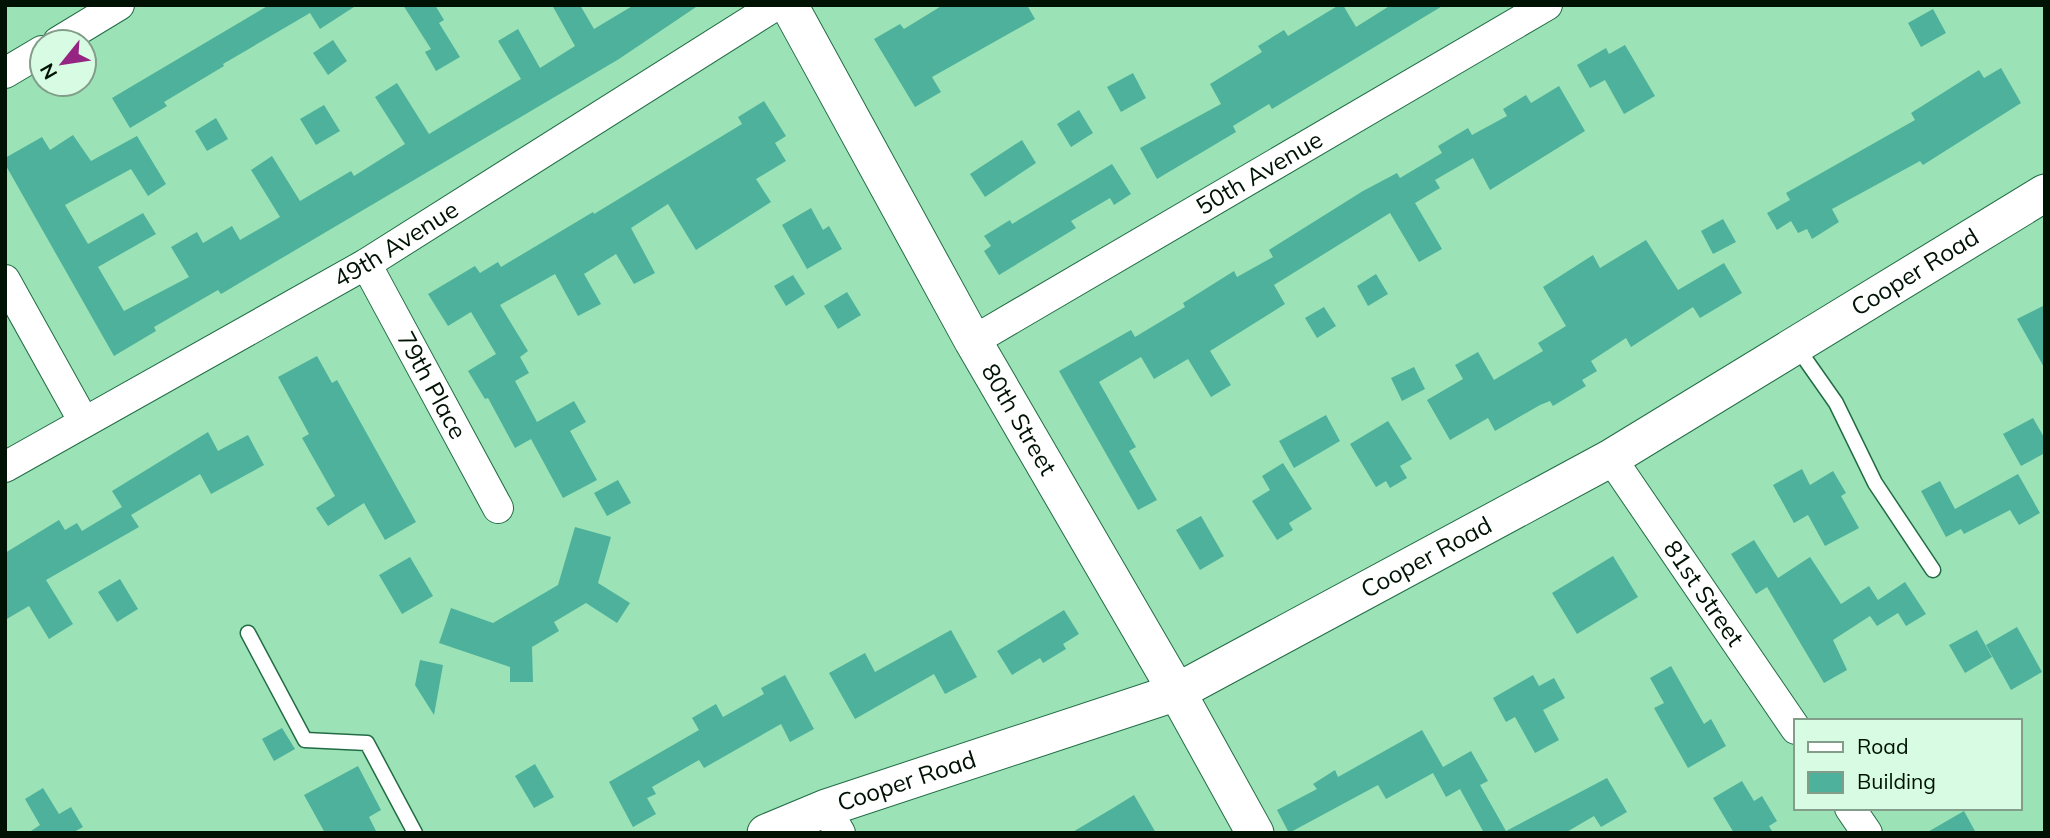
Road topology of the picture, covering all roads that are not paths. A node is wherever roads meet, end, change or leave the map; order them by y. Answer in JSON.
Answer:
{"nodes":[{"id":1,"x":119,"y":5,"type":"edge"},
{"id":2,"x":776,"y":5,"type":"edge"},
{"id":3,"x":789,"y":5,"type":"edge"},
{"id":4,"x":1547,"y":5,"type":"edge"},
{"id":5,"x":81,"y":28,"type":"edge"},
{"id":6,"x":28,"y":59,"type":"edge"},
{"id":7,"x":5,"y":73,"type":"edge"},
{"id":8,"x":2045,"y":193,"type":"edge"},
{"id":9,"x":366,"y":264,"type":"junction"},
{"id":10,"x":5,"y":280,"type":"edge"},
{"id":11,"x":973,"y":341,"type":"junction"},
{"id":12,"x":1795,"y":345,"type":"junction"},
{"id":13,"x":84,"y":422,"type":"junction"},
{"id":14,"x":1611,"y":457,"type":"junction"},
{"id":15,"x":5,"y":467,"type":"edge"},
{"id":16,"x":498,"y":508,"type":"dead end"},
{"id":17,"x":1933,"y":570,"type":"dead end"},
{"id":18,"x":248,"y":633,"type":"dead end"},
{"id":19,"x":1177,"y":692,"type":"junction"},
{"id":20,"x":1794,"y":726,"type":"edge"},
{"id":21,"x":1851,"y":810,"type":"edge"},
{"id":22,"x":833,"y":820,"type":"edge"},
{"id":23,"x":415,"y":833,"type":"edge"},
{"id":24,"x":766,"y":833,"type":"edge"},
{"id":25,"x":1255,"y":833,"type":"edge"},
{"id":26,"x":1867,"y":833,"type":"edge"}],
"edges":[{"from":1,"to":5,"type":"street"},
{"from":2,"to":9,"type":"street","name":"49th Avenue"},
{"from":3,"to":11,"type":"street","name":"80th Street"},
{"from":4,"to":11,"type":"street","name":"50th Avenue"},
{"from":6,"to":7,"type":"street"},
{"from":8,"to":12,"type":"street","name":"Cooper Road"},
{"from":9,"to":13,"type":"street","name":"49th Avenue"},
{"from":9,"to":16,"type":"street","name":"79th Place"},
{"from":10,"to":13,"type":"street"},
{"from":11,"to":19,"type":"street","name":"80th Street"},
{"from":12,"to":14,"type":"street","name":"Cooper Road"},
{"from":12,"to":17,"type":"lane"},
{"from":13,"to":15,"type":"street","name":"49th Avenue"},
{"from":14,"to":19,"type":"street","name":"Cooper Road"},
{"from":14,"to":20,"type":"street","name":"81st Street"},
{"from":18,"to":23,"type":"lane"},
{"from":19,"to":22,"type":"street","name":"Cooper Road"},
{"from":19,"to":25,"type":"street","name":"80th Street"},
{"from":21,"to":26,"type":"street"},
{"from":22,"to":24,"type":"street","name":"Cooper Road"}]}
